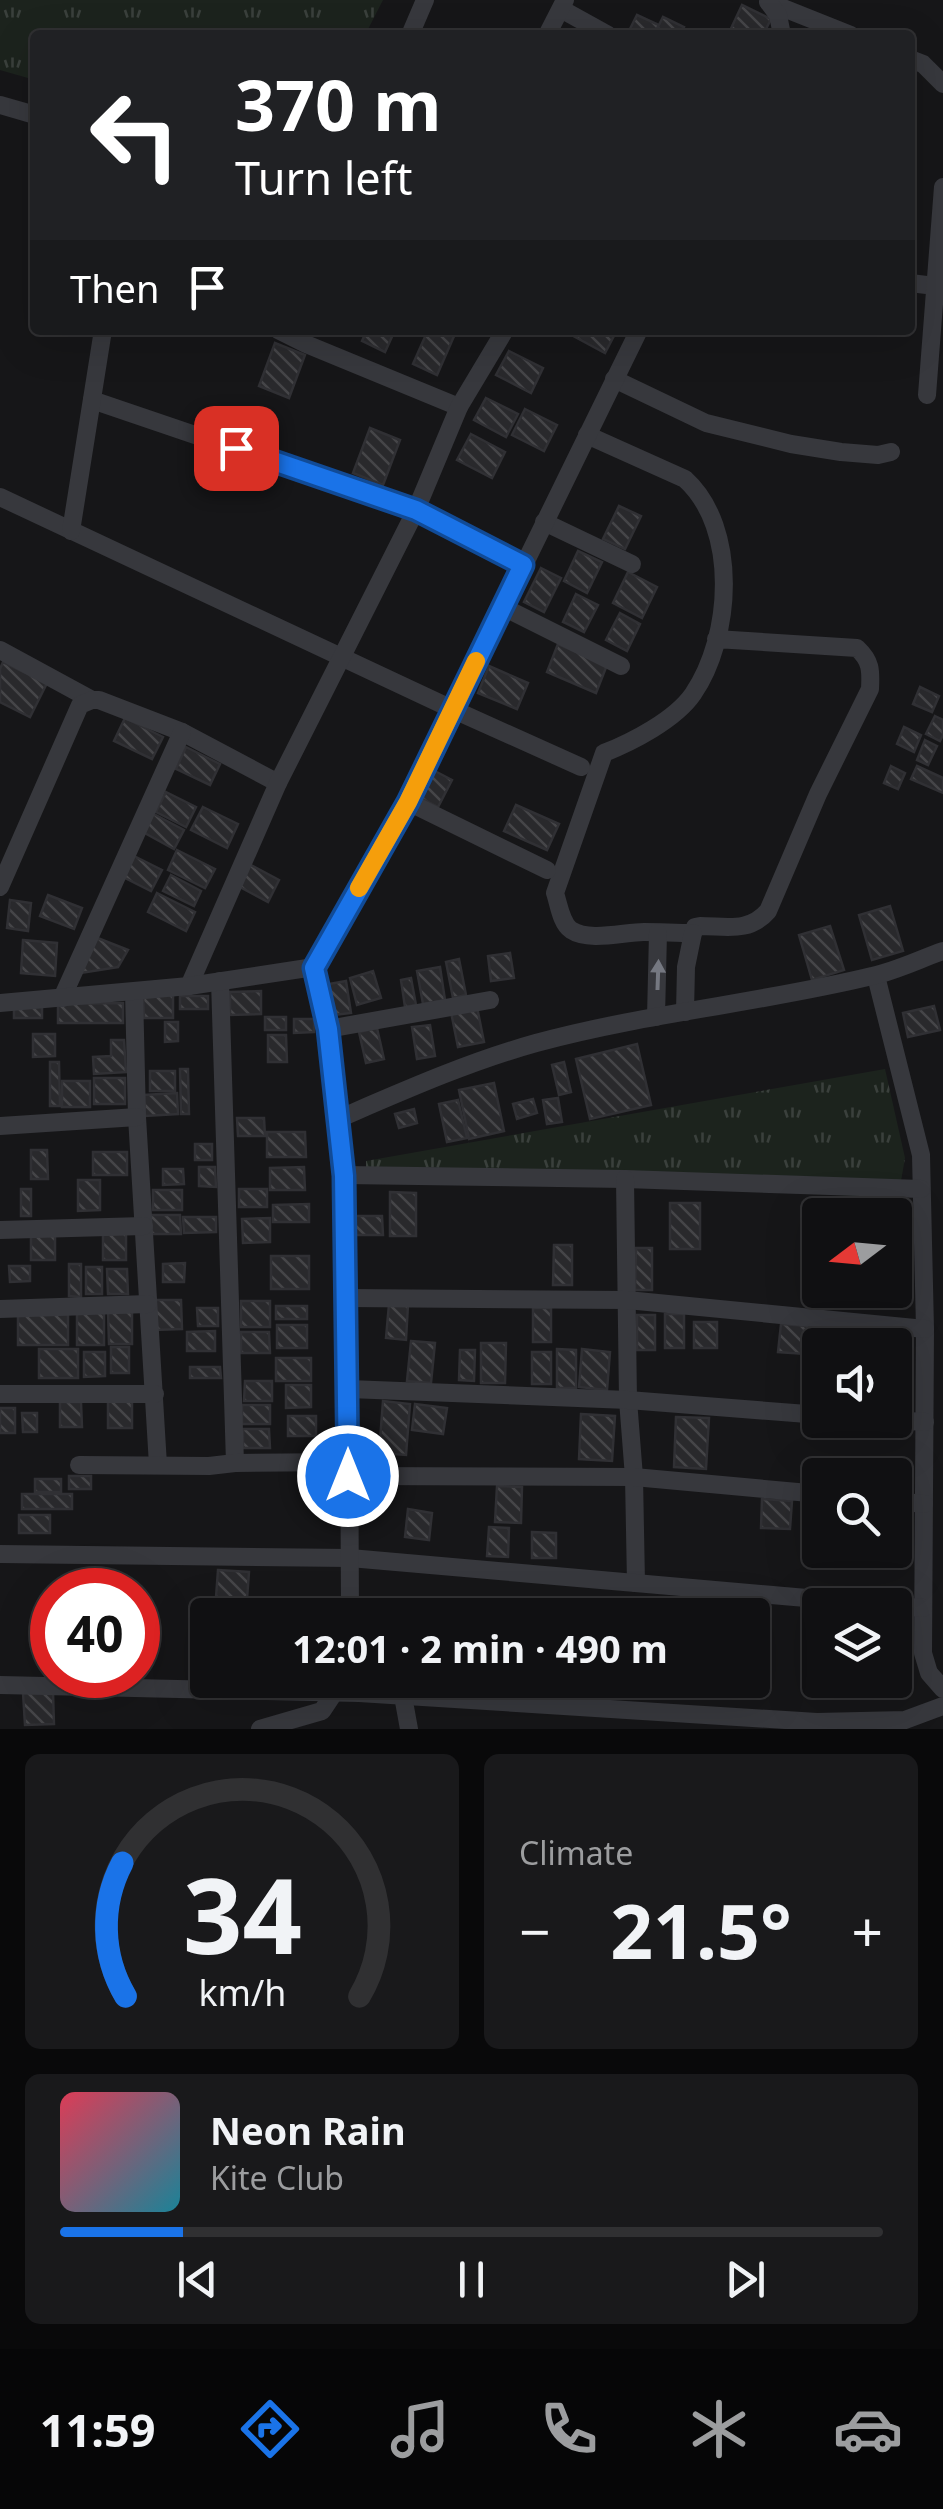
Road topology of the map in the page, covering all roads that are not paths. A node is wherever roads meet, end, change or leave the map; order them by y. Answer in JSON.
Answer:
{"nodes":[{"id":1,"x":426,"y":0,"type":"edge"},
{"id":2,"x":766,"y":1,"type":"edge"},
{"id":3,"x":563,"y":5,"type":"edge"},
{"id":4,"x":412,"y":30,"type":"edge"},
{"id":5,"x":550,"y":30,"type":"edge"},
{"id":6,"x":600,"y":30,"type":"edge"},
{"id":7,"x":781,"y":30,"type":"edge"},
{"id":8,"x":838,"y":30,"type":"edge"},
{"id":9,"x":915,"y":61,"type":"edge"},
{"id":10,"x":943,"y":84,"type":"edge"},
{"id":11,"x":0,"y":105,"type":"edge"},
{"id":12,"x":30,"y":114,"type":"edge"},
{"id":13,"x":943,"y":187,"type":"edge"},
{"id":14,"x":915,"y":284,"type":"edge"},
{"id":15,"x":936,"y":286,"type":"junction"},
{"id":16,"x":102,"y":335,"type":"edge"},
{"id":17,"x":288,"y":335,"type":"edge"},
{"id":18,"x":502,"y":335,"type":"edge"},
{"id":19,"x":636,"y":335,"type":"edge"},
{"id":20,"x":614,"y":379,"type":"junction"},
{"id":21,"x":928,"y":395,"type":"dead end"},
{"id":22,"x":92,"y":400,"type":"junction"},
{"id":23,"x":459,"y":407,"type":"junction"},
{"id":24,"x":587,"y":435,"type":"junction"},
{"id":25,"x":891,"y":452,"type":"dead end"},
{"id":26,"x":0,"y":497,"type":"edge"},
{"id":27,"x":416,"y":510,"type":"junction"},
{"id":28,"x":544,"y":522,"type":"junction"},
{"id":29,"x":72,"y":532,"type":"junction"},
{"id":30,"x":632,"y":564,"type":"dead end"},
{"id":31,"x":523,"y":565,"type":"junction"},
{"id":32,"x":503,"y":607,"type":"junction"},
{"id":33,"x":716,"y":639,"type":"junction"},
{"id":34,"x":0,"y":650,"type":"edge"},
{"id":35,"x":342,"y":657,"type":"junction"},
{"id":36,"x":622,"y":666,"type":"dead end"},
{"id":37,"x":92,"y":700,"type":"junction"},
{"id":38,"x":452,"y":709,"type":"junction"},
{"id":39,"x":182,"y":732,"type":"junction"},
{"id":40,"x":581,"y":767,"type":"dead end"},
{"id":41,"x":278,"y":783,"type":"junction"},
{"id":42,"x":408,"y":802,"type":"junction"},
{"id":43,"x":547,"y":870,"type":"dead end"},
{"id":44,"x":0,"y":887,"type":"edge"},
{"id":45,"x":693,"y":932,"type":"junction"},
{"id":46,"x":658,"y":933,"type":"junction"},
{"id":47,"x":943,"y":951,"type":"edge"},
{"id":48,"x":314,"y":968,"type":"junction"},
{"id":49,"x":876,"y":976,"type":"junction"},
{"id":50,"x":220,"y":981,"type":"junction"},
{"id":51,"x":189,"y":986,"type":"junction"},
{"id":52,"x":134,"y":992,"type":"junction"},
{"id":53,"x":62,"y":998,"type":"junction"},
{"id":54,"x":490,"y":1000,"type":"dead end"},
{"id":55,"x":0,"y":1003,"type":"edge"},
{"id":56,"x":685,"y":1012,"type":"junction"},
{"id":57,"x":656,"y":1017,"type":"junction"},
{"id":58,"x":328,"y":1029,"type":"junction"},
{"id":59,"x":138,"y":1117,"type":"junction"},
{"id":60,"x":338,"y":1119,"type":"junction"},
{"id":61,"x":0,"y":1126,"type":"edge"},
{"id":62,"x":344,"y":1176,"type":"junction"},
{"id":63,"x":625,"y":1179,"type":"junction"},
{"id":64,"x":921,"y":1189,"type":"junction"},
{"id":65,"x":144,"y":1226,"type":"junction"},
{"id":66,"x":0,"y":1230,"type":"edge"},
{"id":67,"x":346,"y":1298,"type":"junction"},
{"id":68,"x":627,"y":1300,"type":"junction"},
{"id":69,"x":148,"y":1304,"type":"junction"},
{"id":70,"x":0,"y":1309,"type":"edge"},
{"id":71,"x":925,"y":1328,"type":"junction"},
{"id":72,"x":934,"y":1352,"type":"edge"},
{"id":73,"x":349,"y":1390,"type":"junction"},
{"id":74,"x":0,"y":1394,"type":"edge"},
{"id":75,"x":155,"y":1394,"type":"junction"},
{"id":76,"x":628,"y":1400,"type":"junction"},
{"id":77,"x":802,"y":1414,"type":"edge"},
{"id":78,"x":912,"y":1421,"type":"edge"},
{"id":79,"x":925,"y":1422,"type":"junction"},
{"id":80,"x":235,"y":1463,"type":"junction"},
{"id":81,"x":934,"y":1463,"type":"edge"},
{"id":82,"x":78,"y":1465,"type":"dead end"},
{"id":83,"x":158,"y":1466,"type":"junction"},
{"id":84,"x":349,"y":1469,"type":"junction"},
{"id":85,"x":634,"y":1477,"type":"junction"},
{"id":86,"x":802,"y":1492,"type":"edge"},
{"id":87,"x":912,"y":1503,"type":"edge"},
{"id":88,"x":924,"y":1504,"type":"junction"},
{"id":89,"x":0,"y":1554,"type":"edge"},
{"id":90,"x":350,"y":1558,"type":"junction"},
{"id":91,"x":636,"y":1583,"type":"junction"},
{"id":92,"x":350,"y":1598,"type":"edge"},
{"id":93,"x":802,"y":1598,"type":"edge"},
{"id":94,"x":912,"y":1607,"type":"edge"},
{"id":95,"x":924,"y":1608,"type":"junction"},
{"id":96,"x":0,"y":1686,"type":"edge"},
{"id":97,"x":190,"y":1687,"type":"edge"},
{"id":98,"x":334,"y":1698,"type":"edge"},
{"id":99,"x":402,"y":1698,"type":"edge"},
{"id":100,"x":434,"y":1698,"type":"edge"},
{"id":101,"x":942,"y":1706,"type":"edge"},
{"id":102,"x":260,"y":1729,"type":"edge"},
{"id":103,"x":410,"y":1729,"type":"edge"}],
"edges":[{"from":1,"to":4,"type":"street"},
{"from":2,"to":7,"type":"street"},
{"from":2,"to":8,"type":"street"},
{"from":3,"to":5,"type":"street"},
{"from":3,"to":6,"type":"street"},
{"from":9,"to":10,"type":"street"},
{"from":11,"to":12,"type":"street"},
{"from":13,"to":15,"type":"street"},
{"from":14,"to":15,"type":"street"},
{"from":15,"to":21,"type":"street"},
{"from":16,"to":22,"type":"street"},
{"from":17,"to":23,"type":"street"},
{"from":18,"to":23,"type":"street"},
{"from":19,"to":20,"type":"street"},
{"from":20,"to":24,"type":"street"},
{"from":20,"to":25,"type":"street"},
{"from":22,"to":27,"type":"street"},
{"from":22,"to":29,"type":"street"},
{"from":23,"to":27,"type":"street"},
{"from":24,"to":28,"type":"street"},
{"from":24,"to":33,"type":"street"},
{"from":26,"to":29,"type":"street"},
{"from":27,"to":31,"type":"street"},
{"from":27,"to":35,"type":"street"},
{"from":28,"to":30,"type":"street"},
{"from":28,"to":31,"type":"street"},
{"from":29,"to":35,"type":"street"},
{"from":31,"to":32,"type":"street"},
{"from":32,"to":36,"type":"street"},
{"from":32,"to":38,"type":"street"},
{"from":33,"to":45,"type":"street"},
{"from":33,"to":46,"type":"street"},
{"from":34,"to":37,"type":"street"},
{"from":35,"to":38,"type":"street"},
{"from":35,"to":41,"type":"street"},
{"from":37,"to":39,"type":"street"},
{"from":37,"to":44,"type":"street"},
{"from":38,"to":40,"type":"street"},
{"from":38,"to":42,"type":"street"},
{"from":39,"to":41,"type":"street"},
{"from":39,"to":53,"type":"street"},
{"from":41,"to":51,"type":"street"},
{"from":42,"to":43,"type":"street"},
{"from":42,"to":48,"type":"street"},
{"from":45,"to":46,"type":"street"},
{"from":45,"to":56,"type":"street"},
{"from":57,"to":46,"type":"street","one_way":true},
{"from":47,"to":49,"type":"street"},
{"from":48,"to":50,"type":"street"},
{"from":48,"to":58,"type":"street"},
{"from":49,"to":56,"type":"street"},
{"from":49,"to":64,"type":"street"},
{"from":50,"to":51,"type":"street"},
{"from":50,"to":80,"type":"street"},
{"from":51,"to":52,"type":"street"},
{"from":52,"to":53,"type":"street"},
{"from":52,"to":59,"type":"street"},
{"from":53,"to":55,"type":"street"},
{"from":54,"to":58,"type":"street"},
{"from":56,"to":57,"type":"street"},
{"from":57,"to":60,"type":"street"},
{"from":58,"to":60,"type":"street"},
{"from":59,"to":61,"type":"street"},
{"from":59,"to":65,"type":"street"},
{"from":60,"to":62,"type":"street"},
{"from":62,"to":63,"type":"street"},
{"from":62,"to":67,"type":"street"},
{"from":63,"to":64,"type":"street"},
{"from":63,"to":68,"type":"street"},
{"from":64,"to":71,"type":"street"},
{"from":65,"to":66,"type":"street"},
{"from":65,"to":69,"type":"street"},
{"from":67,"to":68,"type":"street"},
{"from":67,"to":73,"type":"street"},
{"from":68,"to":71,"type":"street"},
{"from":68,"to":76,"type":"street"},
{"from":69,"to":70,"type":"street"},
{"from":69,"to":75,"type":"street"},
{"from":71,"to":72,"type":"street"},
{"from":72,"to":79,"type":"street"},
{"from":73,"to":76,"type":"street"},
{"from":73,"to":84,"type":"street"},
{"from":74,"to":75,"type":"street"},
{"from":75,"to":83,"type":"street"},
{"from":76,"to":77,"type":"street"},
{"from":76,"to":85,"type":"street"},
{"from":78,"to":79,"type":"street"},
{"from":79,"to":81,"type":"street"},
{"from":80,"to":83,"type":"street"},
{"from":80,"to":84,"type":"street"},
{"from":81,"to":88,"type":"street"},
{"from":82,"to":83,"type":"street"},
{"from":84,"to":85,"type":"street"},
{"from":84,"to":90,"type":"street"},
{"from":85,"to":86,"type":"street"},
{"from":85,"to":91,"type":"street"},
{"from":87,"to":88,"type":"street"},
{"from":88,"to":95,"type":"street"},
{"from":89,"to":90,"type":"street"},
{"from":90,"to":91,"type":"street"},
{"from":90,"to":92,"type":"street"},
{"from":91,"to":93,"type":"street"},
{"from":94,"to":95,"type":"street"},
{"from":95,"to":101,"type":"street"},
{"from":96,"to":97,"type":"street"},
{"from":98,"to":102,"type":"street"},
{"from":99,"to":103,"type":"street"},
{"from":100,"to":101,"type":"street"}]}
